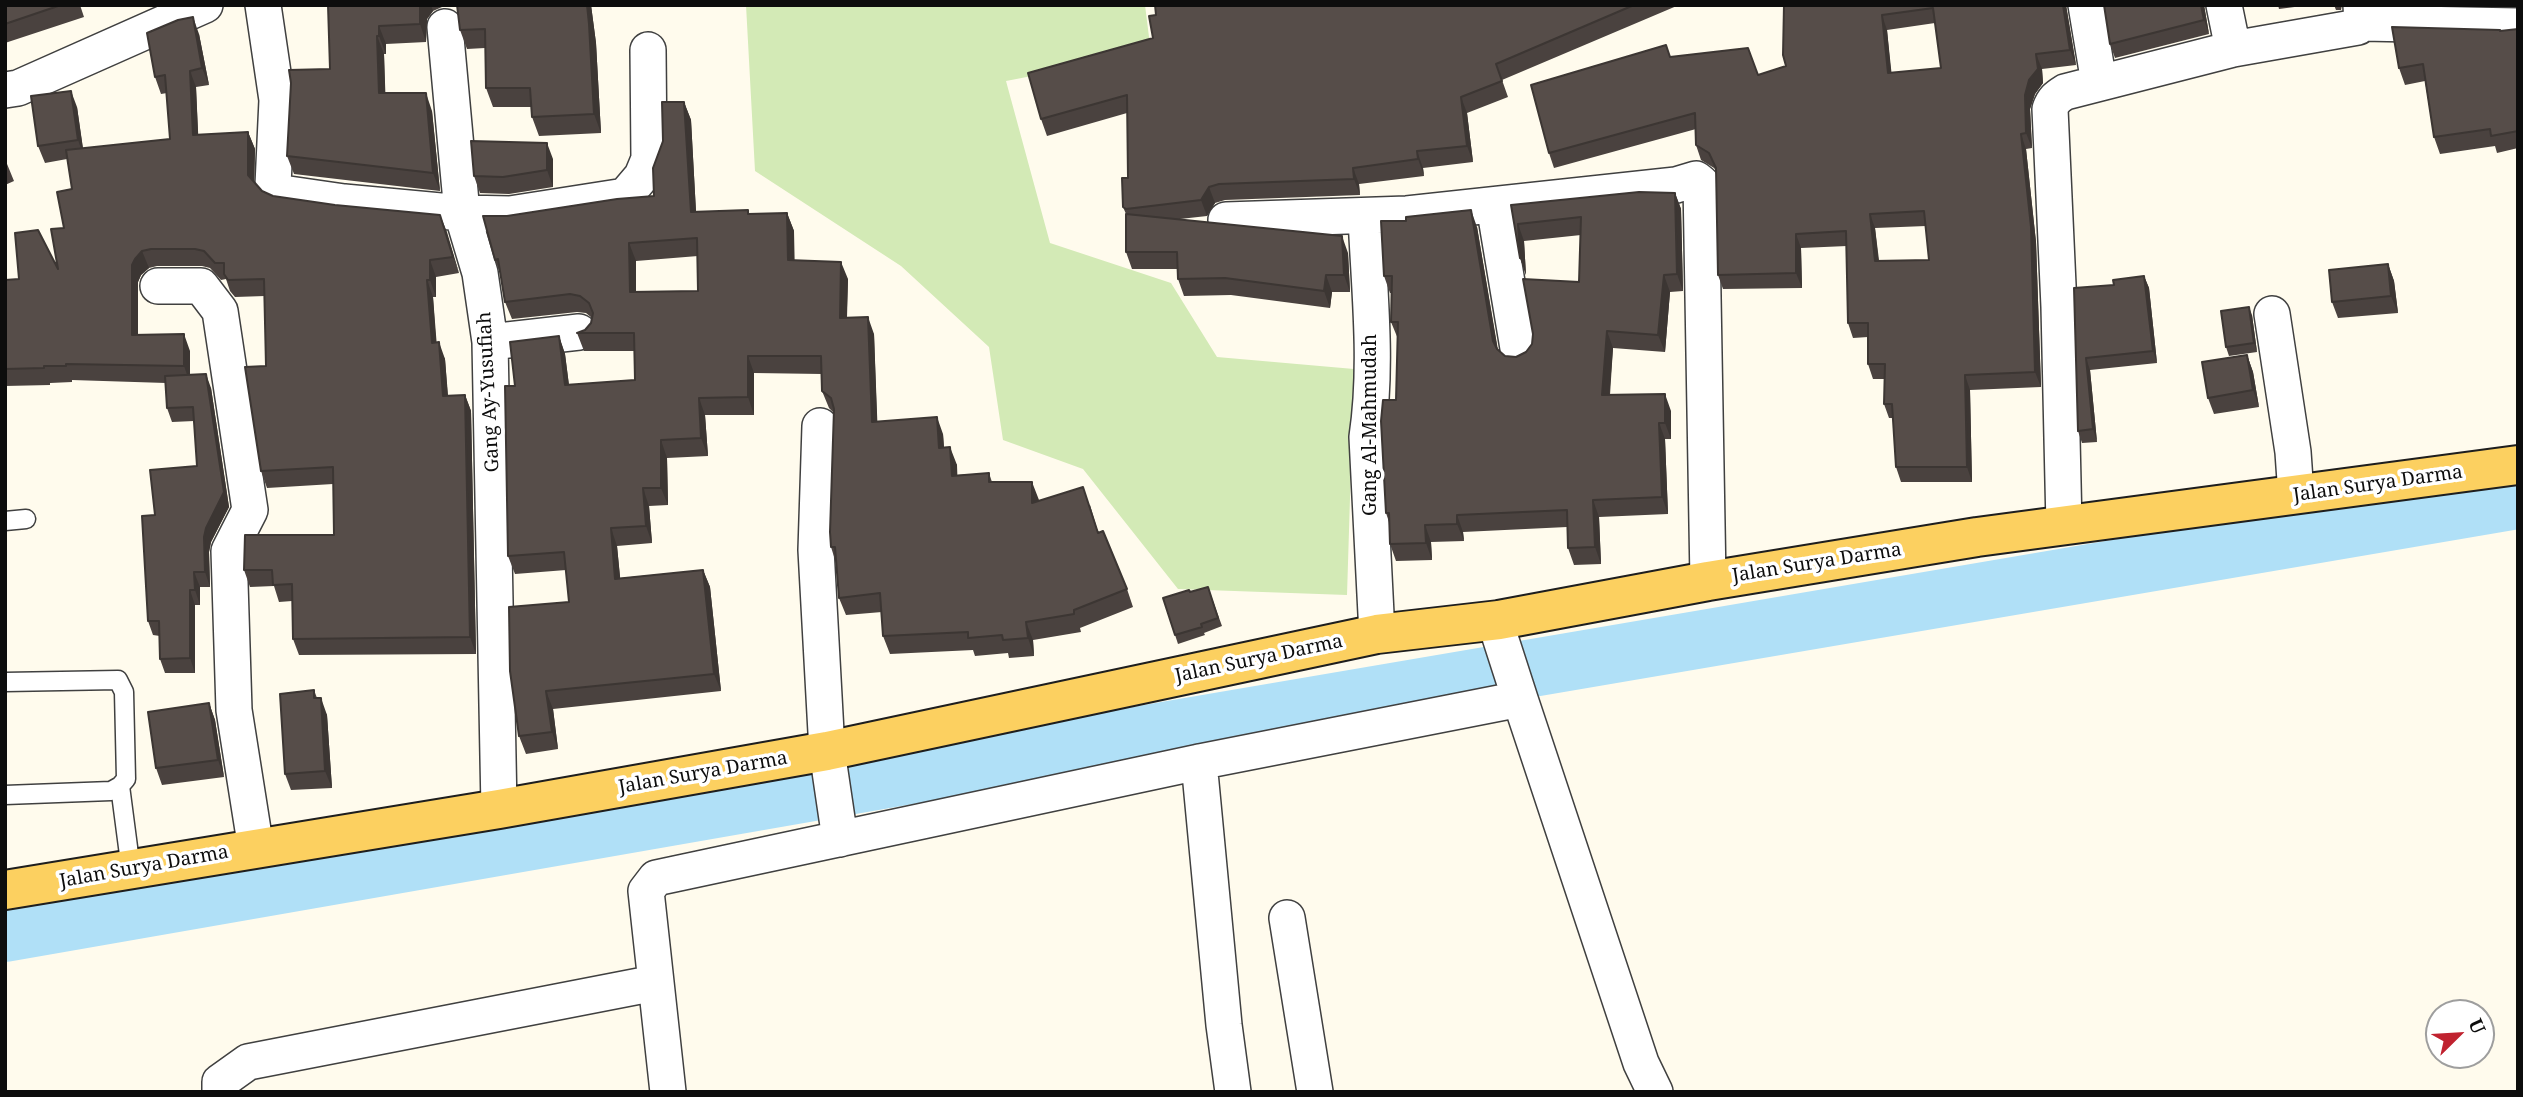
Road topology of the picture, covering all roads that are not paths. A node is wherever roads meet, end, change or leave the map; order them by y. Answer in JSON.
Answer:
{"nodes":[{"id":1,"x":205,"y":5,"type":"edge"},
{"id":2,"x":263,"y":5,"type":"edge"},
{"id":3,"x":2085,"y":5,"type":"edge"},
{"id":4,"x":2224,"y":5,"type":"edge"},
{"id":5,"x":2362,"y":14,"type":"edge"},
{"id":6,"x":2518,"y":26,"type":"edge"},
{"id":7,"x":445,"y":27,"type":"dead end"},
{"id":8,"x":2233,"y":49,"type":"junction"},
{"id":9,"x":648,"y":50,"type":"dead end"},
{"id":10,"x":2099,"y":83,"type":"junction"},
{"id":11,"x":5,"y":90,"type":"edge"},
{"id":12,"x":1494,"y":205,"type":"junction"},
{"id":13,"x":462,"y":213,"type":"junction"},
{"id":14,"x":1366,"y":216,"type":"junction"},
{"id":15,"x":1226,"y":220,"type":"dead end"},
{"id":16,"x":158,"y":286,"type":"dead end"},
{"id":17,"x":2272,"y":314,"type":"dead end"},
{"id":18,"x":579,"y":332,"type":"edge"},
{"id":19,"x":490,"y":342,"type":"junction"},
{"id":20,"x":1518,"y":354,"type":"edge"},
{"id":21,"x":820,"y":426,"type":"dead end"},
{"id":22,"x":2518,"y":465,"type":"edge"},
{"id":23,"x":2296,"y":495,"type":"junction"},
{"id":24,"x":26,"y":519,"type":"dead end"},
{"id":25,"x":5,"y":521,"type":"edge"},
{"id":26,"x":2064,"y":526,"type":"junction"},
{"id":27,"x":1709,"y":581,"type":"junction"},
{"id":28,"x":1499,"y":629,"type":"junction"},
{"id":29,"x":1377,"y":634,"type":"junction"},
{"id":30,"x":5,"y":682,"type":"edge"},
{"id":31,"x":1518,"y":695,"type":"junction"},
{"id":32,"x":829,"y":761,"type":"junction"},
{"id":33,"x":1199,"y":762,"type":"junction"},
{"id":34,"x":120,"y":786,"type":"junction"},
{"id":35,"x":5,"y":794,"type":"edge"},
{"id":36,"x":499,"y":809,"type":"junction"},
{"id":37,"x":838,"y":828,"type":"junction"},
{"id":38,"x":256,"y":849,"type":"junction"},
{"id":39,"x":131,"y":870,"type":"junction"},
{"id":40,"x":5,"y":890,"type":"edge"},
{"id":41,"x":1287,"y":918,"type":"dead end"},
{"id":42,"x":655,"y":983,"type":"junction"},
{"id":43,"x":1645,"y":1082,"type":"edge"},
{"id":44,"x":220,"y":1092,"type":"edge"},
{"id":45,"x":668,"y":1092,"type":"edge"},
{"id":46,"x":1233,"y":1092,"type":"edge"},
{"id":47,"x":1315,"y":1092,"type":"edge"}],
"edges":[{"from":1,"to":11,"type":"street"},
{"from":2,"to":13,"type":"street"},
{"from":3,"to":10,"type":"street"},
{"from":4,"to":8,"type":"street"},
{"from":5,"to":6,"type":"street"},
{"from":5,"to":8,"type":"street"},
{"from":7,"to":13,"type":"street","name":"Gang Ay-Yusufiah"},
{"from":8,"to":10,"type":"street"},
{"from":9,"to":13,"type":"street"},
{"from":10,"to":26,"type":"street"},
{"from":12,"to":14,"type":"street"},
{"from":12,"to":20,"type":"street"},
{"from":12,"to":27,"type":"street"},
{"from":13,"to":19,"type":"street","name":"Gang Ay-Yusufiah"},
{"from":14,"to":15,"type":"street"},
{"from":14,"to":29,"type":"street","name":"Gang Al-Mahmudah"},
{"from":16,"to":38,"type":"street"},
{"from":17,"to":23,"type":"street"},
{"from":18,"to":19,"type":"street"},
{"from":19,"to":36,"type":"street","name":"Gang Ay-Yusufiah"},
{"from":21,"to":32,"type":"street"},
{"from":22,"to":23,"type":"main road","name":"Jalan Surya Darma"},
{"from":23,"to":26,"type":"main road","name":"Jalan Surya Darma"},
{"from":24,"to":25,"type":"lane"},
{"from":26,"to":27,"type":"main road","name":"Jalan Surya Darma"},
{"from":27,"to":28,"type":"main road","name":"Jalan Surya Darma"},
{"from":28,"to":29,"type":"main road","name":"Jalan Surya Darma"},
{"from":28,"to":31,"type":"street"},
{"from":29,"to":32,"type":"main road","name":"Jalan Surya Darma"},
{"from":30,"to":34,"type":"lane"},
{"from":31,"to":33,"type":"street"},
{"from":31,"to":43,"type":"street"},
{"from":32,"to":36,"type":"main road","name":"Jalan Surya Darma"},
{"from":32,"to":37,"type":"street"},
{"from":33,"to":37,"type":"street"},
{"from":33,"to":46,"type":"street"},
{"from":34,"to":35,"type":"lane"},
{"from":34,"to":39,"type":"lane"},
{"from":36,"to":38,"type":"main road","name":"Jalan Surya Darma"},
{"from":37,"to":42,"type":"street"},
{"from":38,"to":39,"type":"main road","name":"Jalan Surya Darma"},
{"from":39,"to":40,"type":"main road","name":"Jalan Surya Darma"},
{"from":41,"to":47,"type":"street"},
{"from":42,"to":44,"type":"street"},
{"from":42,"to":45,"type":"street"}]}
